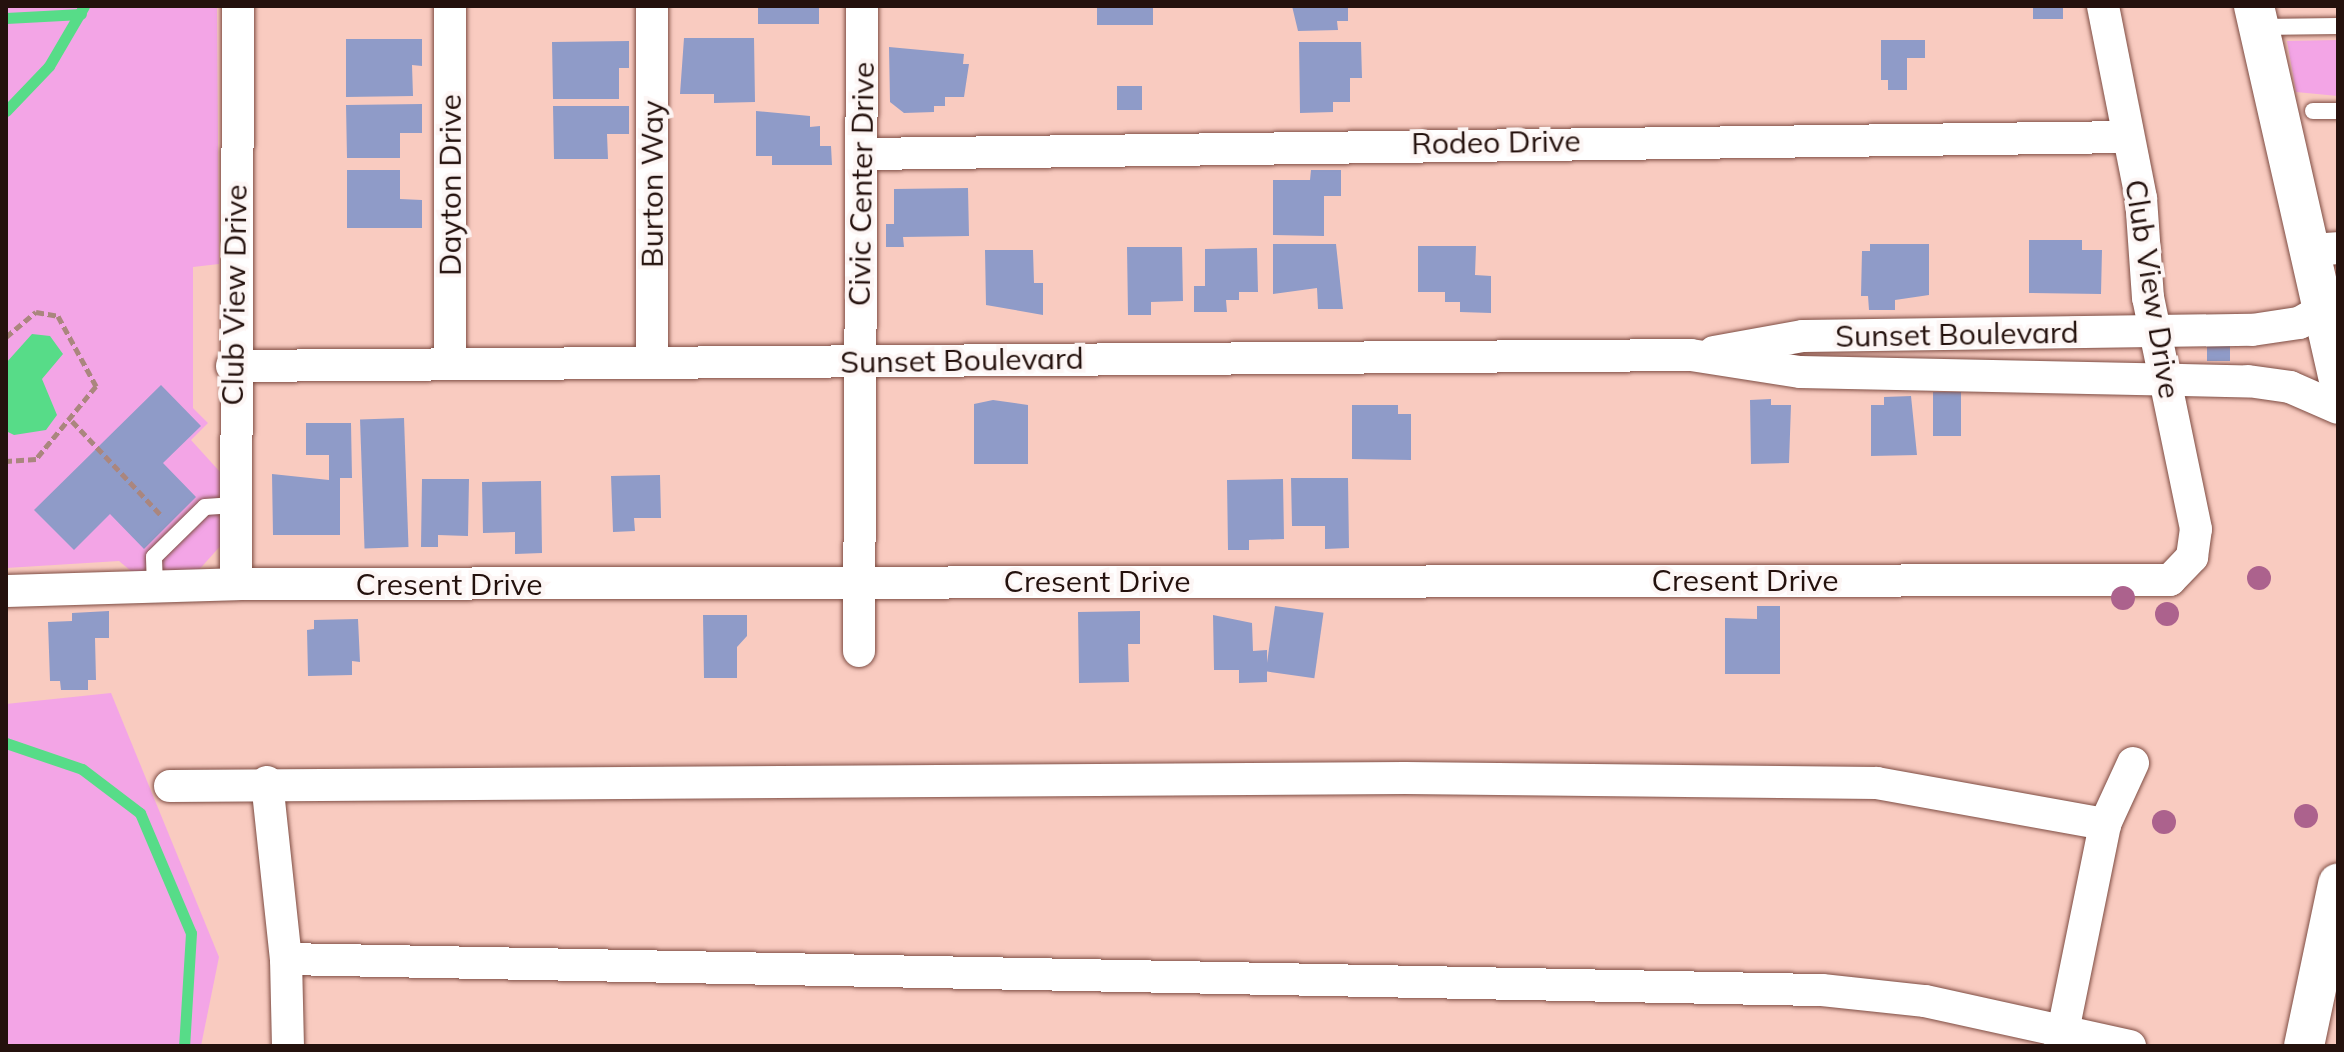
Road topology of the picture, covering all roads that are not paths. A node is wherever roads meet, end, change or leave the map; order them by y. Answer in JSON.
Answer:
{"nodes":[{"id":1,"x":238,"y":6,"type":"edge"},
{"id":2,"x":450,"y":6,"type":"edge"},
{"id":3,"x":652,"y":6,"type":"edge"},
{"id":4,"x":862,"y":6,"type":"edge"},
{"id":5,"x":2103,"y":6,"type":"edge"},
{"id":6,"x":2257,"y":16,"type":"edge"},
{"id":7,"x":2338,"y":26,"type":"edge"},
{"id":8,"x":2313,"y":111,"type":"dead end"},
{"id":9,"x":2338,"y":111,"type":"edge"},
{"id":10,"x":2127,"y":137,"type":"junction"},
{"id":11,"x":865,"y":154,"type":"junction"},
{"id":12,"x":2325,"y":249,"type":"edge"},
{"id":13,"x":2323,"y":309,"type":"junction"},
{"id":14,"x":2154,"y":331,"type":"junction"},
{"id":15,"x":1691,"y":355,"type":"junction"},
{"id":16,"x":652,"y":361,"type":"junction"},
{"id":17,"x":858,"y":362,"type":"junction"},
{"id":18,"x":450,"y":363,"type":"junction"},
{"id":19,"x":232,"y":366,"type":"junction"},
{"id":20,"x":2338,"y":377,"type":"edge"},
{"id":21,"x":2165,"y":378,"type":"junction"},
{"id":22,"x":2338,"y":408,"type":"edge"},
{"id":23,"x":234,"y":505,"type":"junction"},
{"id":24,"x":2185,"y":570,"type":"joint"},
{"id":25,"x":856,"y":582,"type":"junction"},
{"id":26,"x":236,"y":584,"type":"junction"},
{"id":27,"x":155,"y":587,"type":"junction"},
{"id":28,"x":6,"y":591,"type":"edge"},
{"id":29,"x":859,"y":651,"type":"dead end"},
{"id":30,"x":2133,"y":763,"type":"dead end"},
{"id":31,"x":267,"y":782,"type":"junction"},
{"id":32,"x":170,"y":786,"type":"dead end"},
{"id":33,"x":2105,"y":824,"type":"junction"},
{"id":34,"x":2337,"y":897,"type":"edge"},
{"id":35,"x":286,"y":959,"type":"junction"},
{"id":36,"x":2061,"y":1040,"type":"edge"},
{"id":37,"x":288,"y":1046,"type":"edge"},
{"id":38,"x":2130,"y":1046,"type":"edge"},
{"id":39,"x":2304,"y":1046,"type":"edge"}],
"edges":[{"from":1,"to":19,"type":"street","name":"Club View Drive"},
{"from":2,"to":18,"type":"street","name":"Dayton Drive"},
{"from":3,"to":16,"type":"street","name":"Burton Way"},
{"from":4,"to":11,"type":"street","name":"Civic Center Drive"},
{"from":5,"to":10,"type":"street","name":"Club View Drive"},
{"from":6,"to":7,"type":"lane"},
{"from":6,"to":12,"type":"street"},
{"from":8,"to":9,"type":"lane"},
{"from":10,"to":11,"type":"street","name":"Rodeo Drive"},
{"from":10,"to":14,"type":"street","name":"Club View Drive"},
{"from":11,"to":17,"type":"street","name":"Civic Center Drive"},
{"from":12,"to":13,"type":"street"},
{"from":13,"to":14,"type":"street","name":"Sunset Boulevard"},
{"from":13,"to":20,"type":"street"},
{"from":14,"to":15,"type":"street","name":"Sunset Boulevard"},
{"from":14,"to":21,"type":"street","name":"Club View Drive"},
{"from":15,"to":17,"type":"street","name":"Sunset Boulevard"},
{"from":15,"to":21,"type":"street","name":"Sunset Boulevard"},
{"from":16,"to":17,"type":"street","name":"Sunset Boulevard"},
{"from":16,"to":18,"type":"street","name":"Sunset Boulevard"},
{"from":17,"to":25,"type":"street","name":"Civic Center Drive"},
{"from":18,"to":19,"type":"street","name":"Sunset Boulevard"},
{"from":19,"to":23,"type":"street","name":"Club View Drive"},
{"from":21,"to":22,"type":"street","name":"Sunset Boulevard"},
{"from":21,"to":24,"type":"street","name":"Club View Drive"},
{"from":23,"to":26,"type":"street","name":"Club View Drive"},
{"from":23,"to":27,"type":"lane"},
{"from":24,"to":25,"type":"street","name":"Cresent Drive"},
{"from":25,"to":26,"type":"street","name":"Cresent Drive"},
{"from":25,"to":29,"type":"street","name":"Civic Center Drive"},
{"from":26,"to":27,"type":"street","name":"Cresent Drive"},
{"from":27,"to":28,"type":"street","name":"Cresent Drive"},
{"from":30,"to":33,"type":"street"},
{"from":31,"to":32,"type":"street"},
{"from":31,"to":33,"type":"street"},
{"from":31,"to":35,"type":"street"},
{"from":33,"to":36,"type":"street"},
{"from":34,"to":39,"type":"street"},
{"from":35,"to":36,"type":"street"},
{"from":35,"to":37,"type":"street"},
{"from":36,"to":38,"type":"street"}]}
